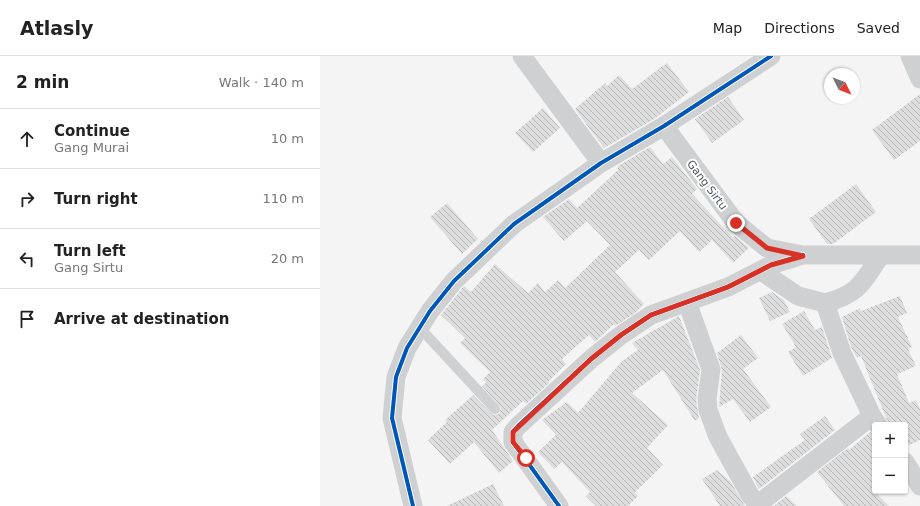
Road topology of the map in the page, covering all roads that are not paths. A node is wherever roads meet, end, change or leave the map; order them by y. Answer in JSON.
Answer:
{"nodes":[{"id":1,"x":522,"y":56,"type":"edge"},
{"id":2,"x":771,"y":56,"type":"edge"},
{"id":3,"x":910,"y":56,"type":"edge"},
{"id":4,"x":920,"y":79,"type":"edge"},
{"id":5,"x":664,"y":126,"type":"junction"},
{"id":6,"x":602,"y":164,"type":"junction"},
{"id":7,"x":920,"y":255,"type":"edge"},
{"id":8,"x":803,"y":256,"type":"junction"},
{"id":9,"x":880,"y":256,"type":"junction"},
{"id":10,"x":760,"y":271,"type":"junction"},
{"id":11,"x":687,"y":302,"type":"junction"},
{"id":12,"x":825,"y":303,"type":"junction"},
{"id":13,"x":420,"y":328,"type":"junction"},
{"id":14,"x":495,"y":409,"type":"dead end"},
{"id":15,"x":875,"y":421,"type":"edge"},
{"id":16,"x":908,"y":467,"type":"edge"},
{"id":17,"x":920,"y":486,"type":"edge"},
{"id":18,"x":415,"y":502,"type":"edge"},
{"id":19,"x":559,"y":506,"type":"edge"}],
"edges":[{"from":1,"to":6,"type":"street"},
{"from":2,"to":5,"type":"street"},
{"from":3,"to":4,"type":"street"},
{"from":5,"to":6,"type":"street"},
{"from":5,"to":8,"type":"street","name":"Gang Sirtu"},
{"from":6,"to":13,"type":"street"},
{"from":7,"to":9,"type":"street","name":"Gang Sirtu"},
{"from":8,"to":9,"type":"street","name":"Gang Sirtu"},
{"from":8,"to":10,"type":"street"},
{"from":9,"to":12,"type":"street"},
{"from":10,"to":11,"type":"street"},
{"from":10,"to":12,"type":"street"},
{"from":11,"to":15,"type":"street"},
{"from":11,"to":19,"type":"street"},
{"from":12,"to":15,"type":"street"},
{"from":13,"to":14,"type":"lane"},
{"from":13,"to":18,"type":"street"},
{"from":16,"to":17,"type":"street"}]}
